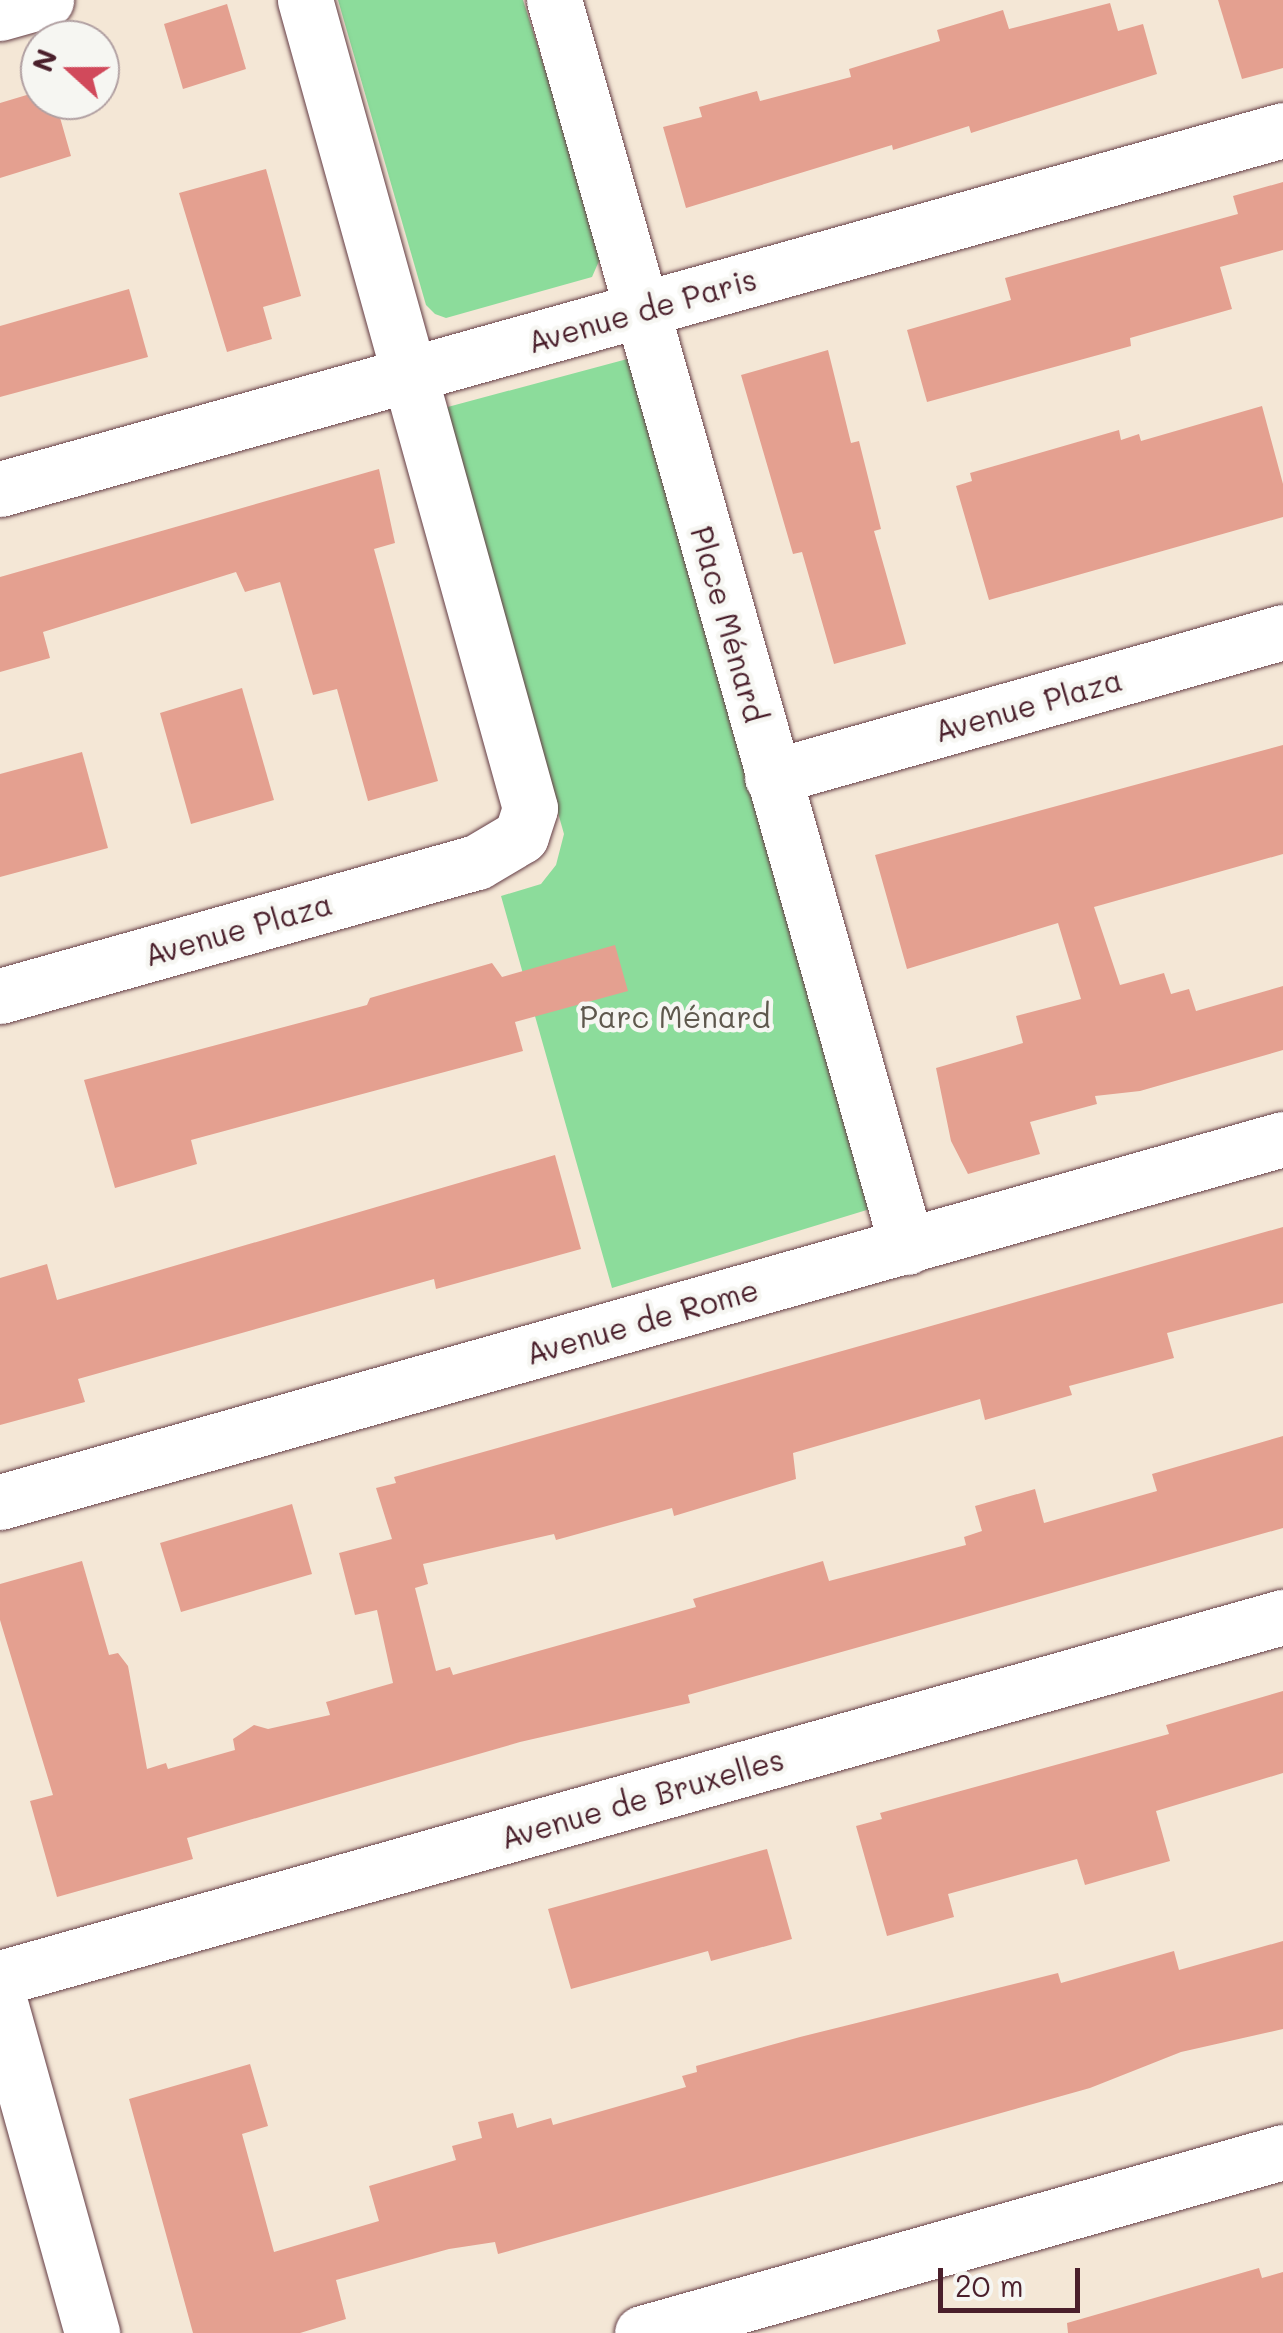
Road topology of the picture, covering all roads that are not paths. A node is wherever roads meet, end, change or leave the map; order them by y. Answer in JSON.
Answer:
{"nodes":[{"id":1,"x":46,"y":0,"type":"edge"},
{"id":2,"x":305,"y":0,"type":"edge"},
{"id":3,"x":554,"y":0,"type":"edge"},
{"id":4,"x":0,"y":13,"type":"edge"},
{"id":5,"x":1283,"y":130,"type":"edge"},
{"id":6,"x":641,"y":309,"type":"junction"},
{"id":7,"x":410,"y":377,"type":"junction"},
{"id":8,"x":0,"y":489,"type":"edge"},
{"id":9,"x":1283,"y":632,"type":"edge"},
{"id":10,"x":772,"y":777,"type":"junction"},
{"id":11,"x":0,"y":996,"type":"edge"},
{"id":12,"x":1283,"y":1139,"type":"edge"},
{"id":13,"x":906,"y":1246,"type":"junction"},
{"id":14,"x":0,"y":1502,"type":"edge"},
{"id":15,"x":1283,"y":1617,"type":"edge"},
{"id":16,"x":0,"y":1978,"type":"edge"},
{"id":17,"x":0,"y":2003,"type":"edge"},
{"id":18,"x":1283,"y":2152,"type":"edge"},
{"id":19,"x":92,"y":2333,"type":"edge"},
{"id":20,"x":642,"y":2333,"type":"edge"}],
"edges":[{"from":1,"to":4,"type":"street"},
{"from":2,"to":7,"type":"street"},
{"from":3,"to":6,"type":"street","name":"Place Ménard"},
{"from":5,"to":6,"type":"street","name":"Avenue de Paris"},
{"from":6,"to":7,"type":"street","name":"Avenue de Paris"},
{"from":6,"to":10,"type":"street","name":"Place Ménard"},
{"from":7,"to":8,"type":"street","name":"Avenue de Paris"},
{"from":7,"to":11,"type":"street","name":"Avenue Plaza"},
{"from":9,"to":10,"type":"street","name":"Avenue Plaza"},
{"from":10,"to":13,"type":"street","name":"Place Ménard"},
{"from":12,"to":13,"type":"street","name":"Avenue de Rome"},
{"from":13,"to":14,"type":"street","name":"Avenue de Rome"},
{"from":15,"to":16,"type":"street","name":"Avenue de Bruxelles"},
{"from":17,"to":19,"type":"street"},
{"from":18,"to":20,"type":"street"}]}
